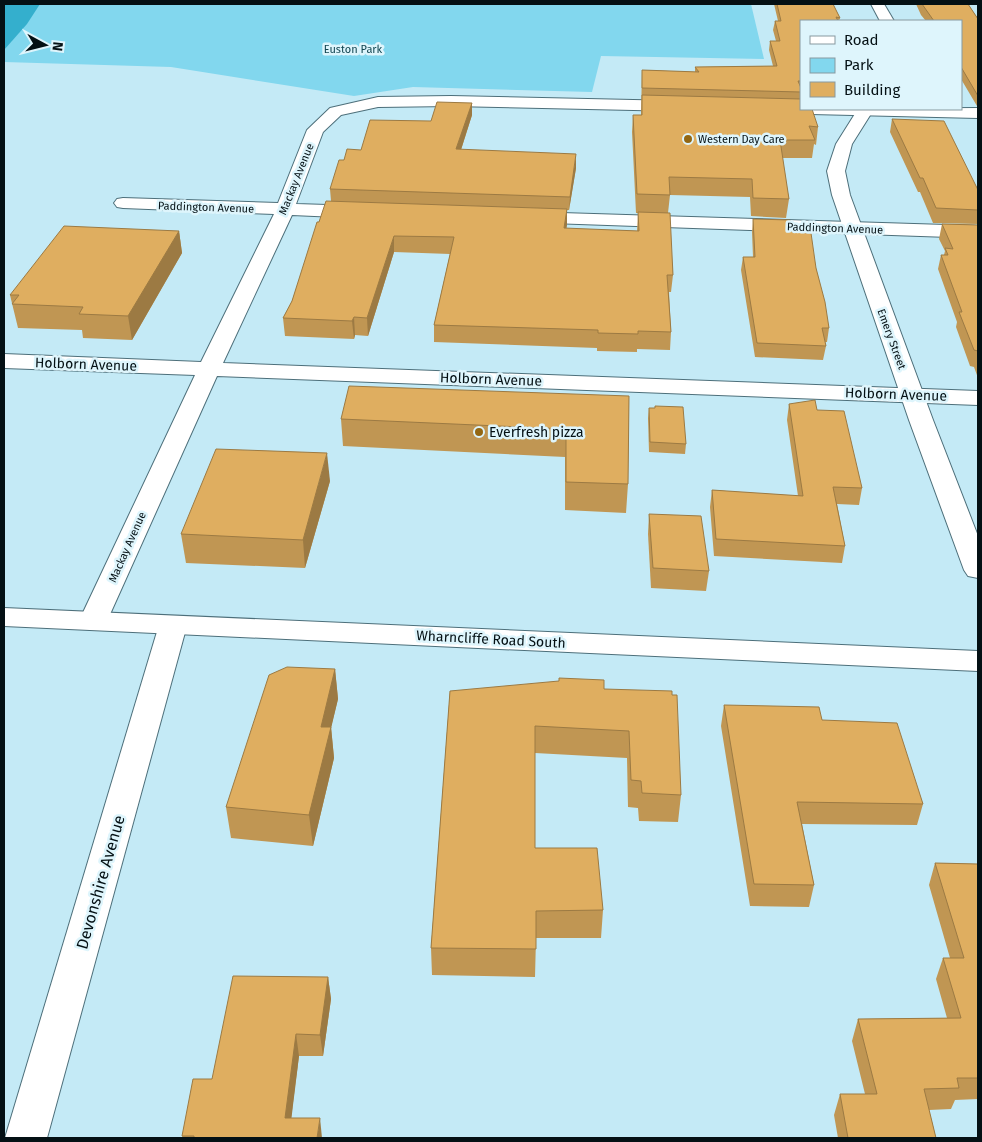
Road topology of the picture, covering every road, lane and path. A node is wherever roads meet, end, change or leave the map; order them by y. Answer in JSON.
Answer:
{"nodes":[{"id":1,"x":878,"y":4,"type":"edge"},
{"id":2,"x":886,"y":20,"type":"edge"},
{"id":3,"x":701,"y":106,"type":"edge"},
{"id":4,"x":864,"y":110,"type":"edge"},
{"id":5,"x":893,"y":110,"type":"edge"},
{"id":6,"x":978,"y":113,"type":"edge"},
{"id":7,"x":123,"y":203,"type":"dead end"},
{"id":8,"x":285,"y":210,"type":"junction"},
{"id":9,"x":378,"y":213,"type":"edge"},
{"id":10,"x":507,"y":217,"type":"edge"},
{"id":11,"x":852,"y":229,"type":"junction"},
{"id":12,"x":978,"y":232,"type":"edge"},
{"id":13,"x":4,"y":361,"type":"edge"},
{"id":14,"x":209,"y":369,"type":"junction"},
{"id":15,"x":912,"y":395,"type":"junction"},
{"id":16,"x":978,"y":398,"type":"edge"},
{"id":17,"x":978,"y":570,"type":"edge"},
{"id":18,"x":4,"y":616,"type":"edge"},
{"id":19,"x":93,"y":621,"type":"junction"},
{"id":20,"x":173,"y":625,"type":"junction"},
{"id":21,"x":978,"y":661,"type":"edge"},
{"id":22,"x":26,"y":1138,"type":"edge"}],
"edges":[{"from":1,"to":2,"type":"street"},
{"from":3,"to":8,"type":"street","name":"Mackay Avenue"},
{"from":4,"to":11,"type":"street","name":"Emery Street"},
{"from":5,"to":6,"type":"street"},
{"from":7,"to":8,"type":"street","name":"Paddington Avenue"},
{"from":8,"to":9,"type":"street","name":"Paddington Avenue"},
{"from":8,"to":14,"type":"street","name":"Mackay Avenue"},
{"from":10,"to":11,"type":"street","name":"Paddington Avenue"},
{"from":11,"to":12,"type":"street","name":"Paddington Avenue"},
{"from":11,"to":15,"type":"street","name":"Emery Street"},
{"from":13,"to":14,"type":"street","name":"Holborn Avenue"},
{"from":14,"to":15,"type":"street","name":"Holborn Avenue"},
{"from":14,"to":19,"type":"street","name":"Mackay Avenue"},
{"from":15,"to":16,"type":"street","name":"Holborn Avenue"},
{"from":15,"to":17,"type":"street","name":"Emery Street"},
{"from":18,"to":19,"type":"street","name":"Wharncliffe Road South"},
{"from":19,"to":20,"type":"street","name":"Wharncliffe Road South"},
{"from":20,"to":21,"type":"street","name":"Wharncliffe Road South"},
{"from":20,"to":22,"type":"street","name":"Devonshire Avenue"}]}
